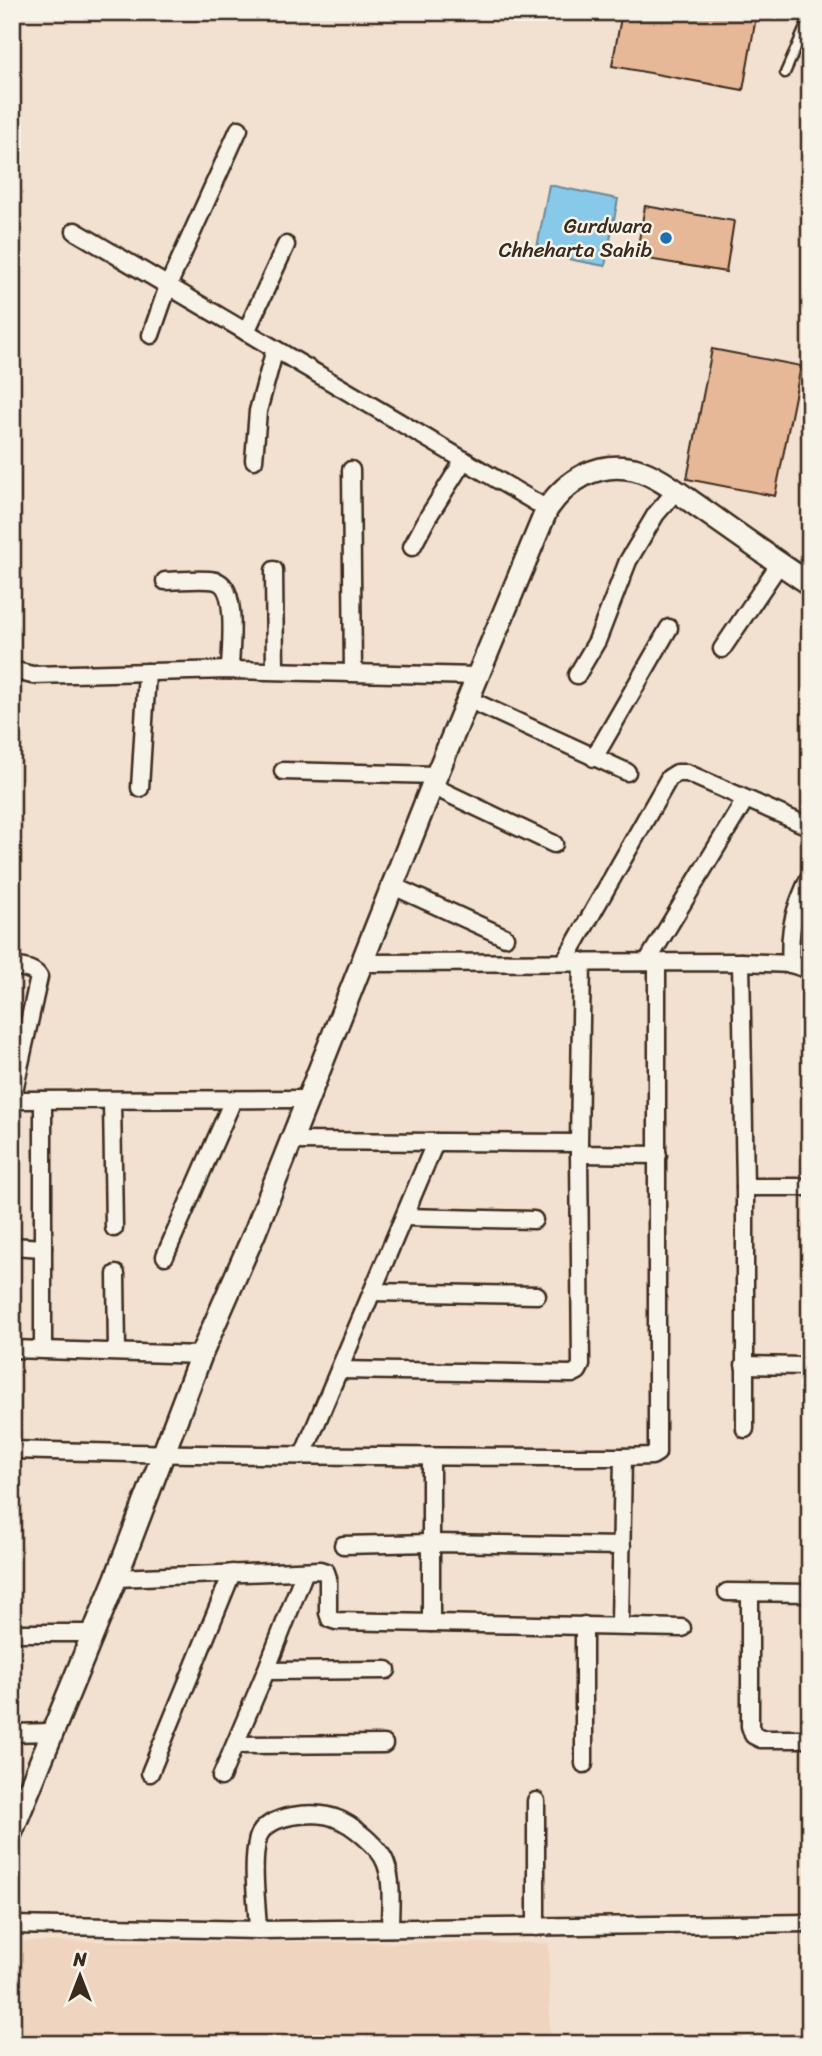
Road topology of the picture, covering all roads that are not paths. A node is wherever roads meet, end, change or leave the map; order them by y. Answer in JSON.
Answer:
{"nodes":[{"id":1,"x":810,"y":16,"type":"edge"},
{"id":2,"x":786,"y":73,"type":"dead end"},
{"id":3,"x":239,"y":128,"type":"dead end"},
{"id":4,"x":75,"y":231,"type":"dead end"},
{"id":5,"x":286,"y":245,"type":"dead end"},
{"id":6,"x":168,"y":286,"type":"junction"},
{"id":7,"x":246,"y":332,"type":"junction"},
{"id":8,"x":151,"y":335,"type":"dead end"},
{"id":9,"x":275,"y":349,"type":"junction"},
{"id":10,"x":254,"y":460,"type":"dead end"},
{"id":11,"x":464,"y":460,"type":"junction"},
{"id":12,"x":351,"y":470,"type":"dead end"},
{"id":13,"x":675,"y":492,"type":"junction"},
{"id":14,"x":547,"y":509,"type":"junction"},
{"id":15,"x":412,"y":547,"type":"dead end"},
{"id":16,"x":780,"y":563,"type":"junction"},
{"id":17,"x":274,"y":570,"type":"dead end"},
{"id":18,"x":165,"y":581,"type":"dead end"},
{"id":19,"x":810,"y":583,"type":"edge"},
{"id":20,"x":668,"y":628,"type":"dead end"},
{"id":21,"x":722,"y":649,"type":"dead end"},
{"id":22,"x":12,"y":670,"type":"edge"},
{"id":23,"x":230,"y":670,"type":"junction"},
{"id":24,"x":275,"y":670,"type":"junction"},
{"id":25,"x":147,"y":672,"type":"junction"},
{"id":26,"x":353,"y":672,"type":"junction"},
{"id":27,"x":577,"y":675,"type":"dead end"},
{"id":28,"x":478,"y":676,"type":"junction"},
{"id":29,"x":468,"y":699,"type":"junction"},
{"id":30,"x":594,"y":758,"type":"junction"},
{"id":31,"x":283,"y":771,"type":"dead end"},
{"id":32,"x":627,"y":772,"type":"dead end"},
{"id":33,"x":434,"y":781,"type":"junction"},
{"id":34,"x":141,"y":788,"type":"dead end"},
{"id":35,"x":745,"y":800,"type":"junction"},
{"id":36,"x":810,"y":827,"type":"edge"},
{"id":37,"x":554,"y":844,"type":"dead end"},
{"id":38,"x":810,"y":876,"type":"edge"},
{"id":39,"x":393,"y":886,"type":"junction"},
{"id":40,"x":505,"y":937,"type":"dead end"},
{"id":41,"x":574,"y":961,"type":"junction"},
{"id":42,"x":652,"y":962,"type":"junction"},
{"id":43,"x":741,"y":962,"type":"junction"},
{"id":44,"x":362,"y":963,"type":"junction"},
{"id":45,"x":791,"y":964,"type":"junction"},
{"id":46,"x":12,"y":966,"type":"edge"},
{"id":47,"x":810,"y":970,"type":"edge"},
{"id":48,"x":308,"y":1099,"type":"junction"},
{"id":49,"x":43,"y":1100,"type":"junction"},
{"id":50,"x":233,"y":1100,"type":"junction"},
{"id":51,"x":112,"y":1101,"type":"junction"},
{"id":52,"x":291,"y":1141,"type":"junction"},
{"id":53,"x":435,"y":1143,"type":"junction"},
{"id":54,"x":579,"y":1148,"type":"junction"},
{"id":55,"x":658,"y":1155,"type":"junction"},
{"id":56,"x":746,"y":1187,"type":"junction"},
{"id":57,"x":810,"y":1187,"type":"edge"},
{"id":58,"x":404,"y":1217,"type":"junction"},
{"id":59,"x":534,"y":1220,"type":"dead end"},
{"id":60,"x":114,"y":1228,"type":"dead end"},
{"id":61,"x":12,"y":1246,"type":"edge"},
{"id":62,"x":43,"y":1248,"type":"junction"},
{"id":63,"x":165,"y":1256,"type":"dead end"},
{"id":64,"x":116,"y":1273,"type":"dead end"},
{"id":65,"x":372,"y":1292,"type":"junction"},
{"id":66,"x":537,"y":1294,"type":"dead end"},
{"id":67,"x":12,"y":1349,"type":"edge"},
{"id":68,"x":43,"y":1349,"type":"junction"},
{"id":69,"x":117,"y":1351,"type":"junction"},
{"id":70,"x":201,"y":1355,"type":"junction"},
{"id":71,"x":744,"y":1365,"type":"junction"},
{"id":72,"x":810,"y":1366,"type":"edge"},
{"id":73,"x":339,"y":1370,"type":"junction"},
{"id":74,"x":746,"y":1429,"type":"dead end"},
{"id":75,"x":12,"y":1450,"type":"edge"},
{"id":76,"x":164,"y":1455,"type":"junction"},
{"id":77,"x":303,"y":1455,"type":"junction"},
{"id":78,"x":431,"y":1457,"type":"junction"},
{"id":79,"x":623,"y":1457,"type":"junction"},
{"id":80,"x":432,"y":1543,"type":"junction"},
{"id":81,"x":343,"y":1545,"type":"dead end"},
{"id":82,"x":622,"y":1546,"type":"junction"},
{"id":83,"x":305,"y":1571,"type":"junction"},
{"id":84,"x":232,"y":1573,"type":"junction"},
{"id":85,"x":116,"y":1577,"type":"junction"},
{"id":86,"x":727,"y":1592,"type":"dead end"},
{"id":87,"x":810,"y":1592,"type":"edge"},
{"id":88,"x":750,"y":1593,"type":"junction"},
{"id":89,"x":431,"y":1623,"type":"junction"},
{"id":90,"x":584,"y":1625,"type":"junction"},
{"id":91,"x":620,"y":1625,"type":"junction"},
{"id":92,"x":682,"y":1628,"type":"dead end"},
{"id":93,"x":12,"y":1633,"type":"edge"},
{"id":94,"x":93,"y":1633,"type":"junction"},
{"id":95,"x":387,"y":1670,"type":"dead end"},
{"id":96,"x":266,"y":1671,"type":"junction"},
{"id":97,"x":52,"y":1732,"type":"junction"},
{"id":98,"x":12,"y":1733,"type":"edge"},
{"id":99,"x":810,"y":1739,"type":"edge"},
{"id":100,"x":384,"y":1744,"type":"dead end"},
{"id":101,"x":235,"y":1745,"type":"junction"},
{"id":102,"x":584,"y":1764,"type":"dead end"},
{"id":103,"x":150,"y":1773,"type":"dead end"},
{"id":104,"x":221,"y":1777,"type":"dead end"},
{"id":105,"x":536,"y":1801,"type":"dead end"},
{"id":106,"x":12,"y":1831,"type":"edge"},
{"id":107,"x":810,"y":1923,"type":"edge"},
{"id":108,"x":12,"y":1925,"type":"edge"},
{"id":109,"x":536,"y":1927,"type":"junction"},
{"id":110,"x":390,"y":1928,"type":"junction"},
{"id":111,"x":258,"y":1930,"type":"junction"}],
"edges":[{"from":1,"to":2,"type":"lane"},
{"from":3,"to":6,"type":"street"},
{"from":4,"to":6,"type":"street"},
{"from":5,"to":7,"type":"street"},
{"from":6,"to":7,"type":"street"},
{"from":6,"to":8,"type":"street"},
{"from":7,"to":9,"type":"street"},
{"from":9,"to":10,"type":"street"},
{"from":9,"to":11,"type":"street"},
{"from":11,"to":14,"type":"street"},
{"from":11,"to":15,"type":"street"},
{"from":12,"to":26,"type":"street"},
{"from":13,"to":14,"type":"street"},
{"from":13,"to":16,"type":"street"},
{"from":13,"to":27,"type":"street"},
{"from":14,"to":28,"type":"street"},
{"from":16,"to":19,"type":"street"},
{"from":16,"to":21,"type":"street"},
{"from":17,"to":24,"type":"street"},
{"from":18,"to":23,"type":"street"},
{"from":20,"to":30,"type":"street"},
{"from":22,"to":25,"type":"street"},
{"from":23,"to":24,"type":"street"},
{"from":23,"to":25,"type":"street"},
{"from":24,"to":26,"type":"street"},
{"from":25,"to":34,"type":"street"},
{"from":26,"to":28,"type":"street"},
{"from":28,"to":29,"type":"street"},
{"from":29,"to":30,"type":"street"},
{"from":29,"to":33,"type":"street"},
{"from":30,"to":32,"type":"street"},
{"from":31,"to":33,"type":"street"},
{"from":33,"to":37,"type":"street"},
{"from":33,"to":39,"type":"street"},
{"from":35,"to":36,"type":"street"},
{"from":35,"to":41,"type":"street"},
{"from":35,"to":42,"type":"street"},
{"from":38,"to":45,"type":"street"},
{"from":39,"to":40,"type":"street"},
{"from":39,"to":44,"type":"street"},
{"from":41,"to":42,"type":"street"},
{"from":41,"to":44,"type":"street"},
{"from":41,"to":54,"type":"street"},
{"from":42,"to":43,"type":"street"},
{"from":42,"to":55,"type":"street"},
{"from":43,"to":45,"type":"street"},
{"from":43,"to":56,"type":"street"},
{"from":44,"to":48,"type":"street"},
{"from":45,"to":47,"type":"street"},
{"from":46,"to":49,"type":"street"},
{"from":48,"to":50,"type":"street"},
{"from":48,"to":52,"type":"street"},
{"from":49,"to":51,"type":"street"},
{"from":49,"to":62,"type":"street"},
{"from":50,"to":51,"type":"street"},
{"from":50,"to":63,"type":"street"},
{"from":51,"to":60,"type":"street"},
{"from":52,"to":53,"type":"street"},
{"from":52,"to":70,"type":"street"},
{"from":53,"to":54,"type":"street"},
{"from":53,"to":58,"type":"street"},
{"from":54,"to":55,"type":"street"},
{"from":54,"to":73,"type":"street"},
{"from":55,"to":79,"type":"street"},
{"from":56,"to":57,"type":"street"},
{"from":56,"to":71,"type":"street"},
{"from":58,"to":59,"type":"street"},
{"from":58,"to":65,"type":"street"},
{"from":61,"to":62,"type":"street"},
{"from":62,"to":68,"type":"street"},
{"from":64,"to":69,"type":"street"},
{"from":65,"to":66,"type":"street"},
{"from":65,"to":73,"type":"street"},
{"from":67,"to":68,"type":"street"},
{"from":68,"to":69,"type":"street"},
{"from":69,"to":70,"type":"street"},
{"from":70,"to":76,"type":"street"},
{"from":71,"to":72,"type":"street"},
{"from":71,"to":74,"type":"street"},
{"from":73,"to":77,"type":"street"},
{"from":75,"to":76,"type":"street"},
{"from":76,"to":77,"type":"street"},
{"from":76,"to":85,"type":"street"},
{"from":77,"to":78,"type":"street"},
{"from":78,"to":79,"type":"street"},
{"from":78,"to":80,"type":"street"},
{"from":79,"to":82,"type":"street"},
{"from":80,"to":81,"type":"street"},
{"from":80,"to":82,"type":"street"},
{"from":80,"to":89,"type":"street"},
{"from":82,"to":91,"type":"street"},
{"from":83,"to":84,"type":"street"},
{"from":83,"to":89,"type":"street"},
{"from":83,"to":96,"type":"street"},
{"from":84,"to":85,"type":"street"},
{"from":84,"to":103,"type":"street"},
{"from":85,"to":94,"type":"street"},
{"from":86,"to":88,"type":"street"},
{"from":87,"to":88,"type":"street"},
{"from":88,"to":99,"type":"street"},
{"from":89,"to":90,"type":"street"},
{"from":90,"to":91,"type":"street"},
{"from":90,"to":102,"type":"street"},
{"from":91,"to":92,"type":"street"},
{"from":93,"to":94,"type":"street"},
{"from":94,"to":97,"type":"street"},
{"from":95,"to":96,"type":"street"},
{"from":96,"to":101,"type":"street"},
{"from":97,"to":98,"type":"street"},
{"from":97,"to":106,"type":"street"},
{"from":100,"to":101,"type":"street"},
{"from":101,"to":104,"type":"street"},
{"from":105,"to":109,"type":"street"},
{"from":107,"to":109,"type":"street"},
{"from":108,"to":111,"type":"street"},
{"from":109,"to":110,"type":"street"},
{"from":110,"to":111,"type":"street"},
{"from":110,"to":111,"type":"street"}]}
